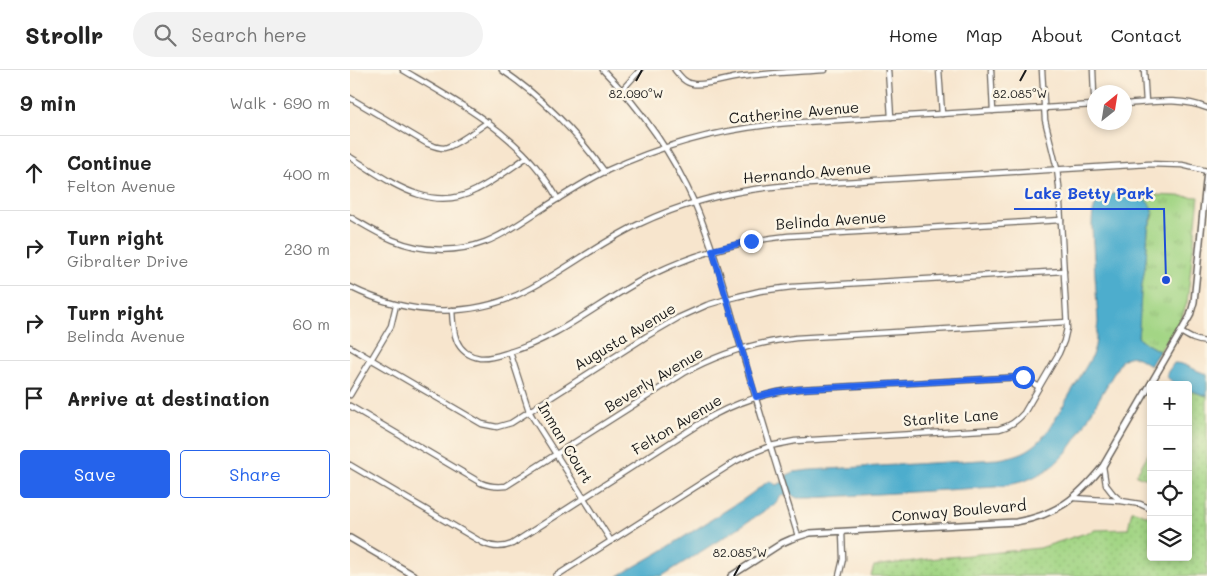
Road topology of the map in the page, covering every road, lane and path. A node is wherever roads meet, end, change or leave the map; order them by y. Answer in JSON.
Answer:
{"nodes":[{"id":1,"x":403,"y":70,"type":"edge"},
{"id":2,"x":502,"y":70,"type":"edge"},
{"id":3,"x":603,"y":70,"type":"edge"},
{"id":4,"x":640,"y":70,"type":"edge"},
{"id":5,"x":675,"y":70,"type":"edge"},
{"id":6,"x":825,"y":70,"type":"edge"},
{"id":7,"x":888,"y":70,"type":"edge"},
{"id":8,"x":940,"y":70,"type":"edge"},
{"id":9,"x":991,"y":70,"type":"edge"},
{"id":10,"x":1042,"y":70,"type":"edge"},
{"id":11,"x":1093,"y":70,"type":"edge"},
{"id":12,"x":1144,"y":70,"type":"edge"},
{"id":13,"x":1094,"y":85,"type":"edge"},
{"id":14,"x":622,"y":90,"type":"junction"},
{"id":15,"x":350,"y":98,"type":"edge"},
{"id":16,"x":1146,"y":102,"type":"junction"},
{"id":17,"x":1132,"y":103,"type":"edge"},
{"id":18,"x":1087,"y":105,"type":"edge"},
{"id":19,"x":1044,"y":108,"type":"junction"},
{"id":20,"x":1207,"y":108,"type":"edge"},
{"id":21,"x":993,"y":111,"type":"junction"},
{"id":22,"x":942,"y":114,"type":"junction"},
{"id":23,"x":891,"y":117,"type":"junction"},
{"id":24,"x":488,"y":122,"type":"junction"},
{"id":25,"x":665,"y":147,"type":"junction"},
{"id":26,"x":350,"y":157,"type":"edge"},
{"id":27,"x":528,"y":158,"type":"junction"},
{"id":28,"x":1057,"y":169,"type":"junction"},
{"id":29,"x":1207,"y":171,"type":"edge"},
{"id":30,"x":605,"y":172,"type":"junction"},
{"id":31,"x":558,"y":198,"type":"junction"},
{"id":32,"x":694,"y":202,"type":"junction"},
{"id":33,"x":350,"y":217,"type":"edge"},
{"id":34,"x":1061,"y":220,"type":"junction"},
{"id":35,"x":712,"y":250,"type":"junction"},
{"id":36,"x":1064,"y":271,"type":"junction"},
{"id":37,"x":350,"y":287,"type":"edge"},
{"id":38,"x":727,"y":299,"type":"junction"},
{"id":39,"x":396,"y":305,"type":"junction"},
{"id":40,"x":452,"y":310,"type":"junction"},
{"id":41,"x":1067,"y":322,"type":"junction"},
{"id":42,"x":1181,"y":332,"type":"junction"},
{"id":43,"x":1207,"y":342,"type":"edge"},
{"id":44,"x":350,"y":347,"type":"edge"},
{"id":45,"x":741,"y":348,"type":"junction"},
{"id":46,"x":510,"y":352,"type":"junction"},
{"id":47,"x":371,"y":359,"type":"junction"},
{"id":48,"x":1039,"y":387,"type":"junction"},
{"id":49,"x":350,"y":395,"type":"edge"},
{"id":50,"x":756,"y":397,"type":"junction"},
{"id":51,"x":350,"y":406,"type":"edge"},
{"id":52,"x":529,"y":411,"type":"junction"},
{"id":53,"x":770,"y":446,"type":"junction"},
{"id":54,"x":556,"y":455,"type":"junction"},
{"id":55,"x":350,"y":465,"type":"edge"},
{"id":56,"x":1103,"y":466,"type":"junction"},
{"id":57,"x":583,"y":498,"type":"junction"},
{"id":58,"x":1074,"y":498,"type":"junction"},
{"id":59,"x":1121,"y":501,"type":"junction"},
{"id":60,"x":1147,"y":507,"type":"edge"},
{"id":61,"x":842,"y":532,"type":"junction"},
{"id":62,"x":798,"y":536,"type":"junction"},
{"id":63,"x":350,"y":538,"type":"edge"},
{"id":64,"x":611,"y":541,"type":"junction"},
{"id":65,"x":415,"y":576,"type":"edge"},
{"id":66,"x":556,"y":576,"type":"edge"},
{"id":67,"x":731,"y":576,"type":"edge"},
{"id":68,"x":839,"y":576,"type":"edge"}],
"edges":[{"from":1,"to":24,"type":"street"},
{"from":2,"to":30,"type":"street"},
{"from":3,"to":14,"type":"street"},
{"from":4,"to":14,"type":"street"},
{"from":5,"to":6,"type":"street"},
{"from":7,"to":23,"type":"street"},
{"from":8,"to":22,"type":"street"},
{"from":9,"to":21,"type":"street"},
{"from":10,"to":19,"type":"street","name":"Starlite Lane"},
{"from":11,"to":13,"type":"street"},
{"from":12,"to":16,"type":"street"},
{"from":14,"to":25,"type":"street"},
{"from":15,"to":24,"type":"street"},
{"from":16,"to":17,"type":"street"},
{"from":16,"to":20,"type":"street"},
{"from":18,"to":19,"type":"street","name":"Catherine Avenue"},
{"from":19,"to":21,"type":"street","name":"Catherine Avenue"},
{"from":19,"to":28,"type":"street","name":"Starlite Lane"},
{"from":21,"to":22,"type":"street","name":"Catherine Avenue"},
{"from":22,"to":23,"type":"street","name":"Catherine Avenue"},
{"from":23,"to":25,"type":"street","name":"Catherine Avenue"},
{"from":24,"to":27,"type":"street"},
{"from":25,"to":30,"type":"street","name":"Catherine Avenue"},
{"from":25,"to":32,"type":"street"},
{"from":26,"to":27,"type":"street"},
{"from":27,"to":31,"type":"street"},
{"from":28,"to":29,"type":"street","name":"Hernando Avenue"},
{"from":28,"to":32,"type":"street","name":"Hernando Avenue"},
{"from":28,"to":34,"type":"street","name":"Starlite Lane"},
{"from":29,"to":42,"type":"street","name":"Conway Boulevard"},
{"from":30,"to":31,"type":"street","name":"Catherine Avenue"},
{"from":31,"to":33,"type":"street","name":"Catherine Avenue"},
{"from":32,"to":35,"type":"street"},
{"from":32,"to":40,"type":"street","name":"Hernando Avenue"},
{"from":34,"to":35,"type":"street","name":"Belinda Avenue"},
{"from":34,"to":36,"type":"street","name":"Starlite Lane"},
{"from":35,"to":38,"type":"street"},
{"from":35,"to":46,"type":"street","name":"Belinda Avenue"},
{"from":36,"to":38,"type":"street","name":"Augusta Avenue"},
{"from":36,"to":41,"type":"street","name":"Starlite Lane"},
{"from":37,"to":39,"type":"street","name":"Hernando Avenue"},
{"from":38,"to":45,"type":"street"},
{"from":38,"to":52,"type":"street","name":"Augusta Avenue"},
{"from":39,"to":40,"type":"street","name":"Hernando Avenue"},
{"from":39,"to":47,"type":"street"},
{"from":40,"to":46,"type":"street","name":"Belinda Avenue"},
{"from":41,"to":45,"type":"street","name":"Beverly Avenue"},
{"from":41,"to":48,"type":"street","name":"Starlite Lane"},
{"from":42,"to":43,"type":"street"},
{"from":42,"to":56,"type":"street","name":"Conway Boulevard"},
{"from":44,"to":47,"type":"street","name":"Augusta Avenue"},
{"from":45,"to":50,"type":"street"},
{"from":45,"to":54,"type":"street","name":"Beverly Avenue"},
{"from":46,"to":52,"type":"street","name":"Inman Court"},
{"from":47,"to":49,"type":"street"},
{"from":47,"to":52,"type":"street","name":"Augusta Avenue"},
{"from":48,"to":50,"type":"street","name":"Felton Avenue"},
{"from":48,"to":53,"type":"street","name":"Starlite Lane"},
{"from":50,"to":53,"type":"street"},
{"from":50,"to":57,"type":"street","name":"Felton Avenue"},
{"from":51,"to":54,"type":"street","name":"Beverly Avenue"},
{"from":52,"to":54,"type":"street","name":"Inman Court"},
{"from":53,"to":62,"type":"street"},
{"from":53,"to":64,"type":"street","name":"Starlite Lane"},
{"from":54,"to":57,"type":"street","name":"Inman Court"},
{"from":55,"to":57,"type":"street","name":"Felton Avenue"},
{"from":56,"to":58,"type":"street","name":"Conway Boulevard"},
{"from":56,"to":59,"type":"street"},
{"from":57,"to":64,"type":"street","name":"Inman Court"},
{"from":58,"to":59,"type":"street"},
{"from":58,"to":61,"type":"street","name":"Conway Boulevard"},
{"from":59,"to":60,"type":"street"},
{"from":61,"to":62,"type":"street","name":"Conway Boulevard"},
{"from":61,"to":68,"type":"street"},
{"from":62,"to":67,"type":"street","name":"Conway Boulevard"},
{"from":63,"to":65,"type":"street"},
{"from":64,"to":66,"type":"street","name":"Starlite Lane"}]}
